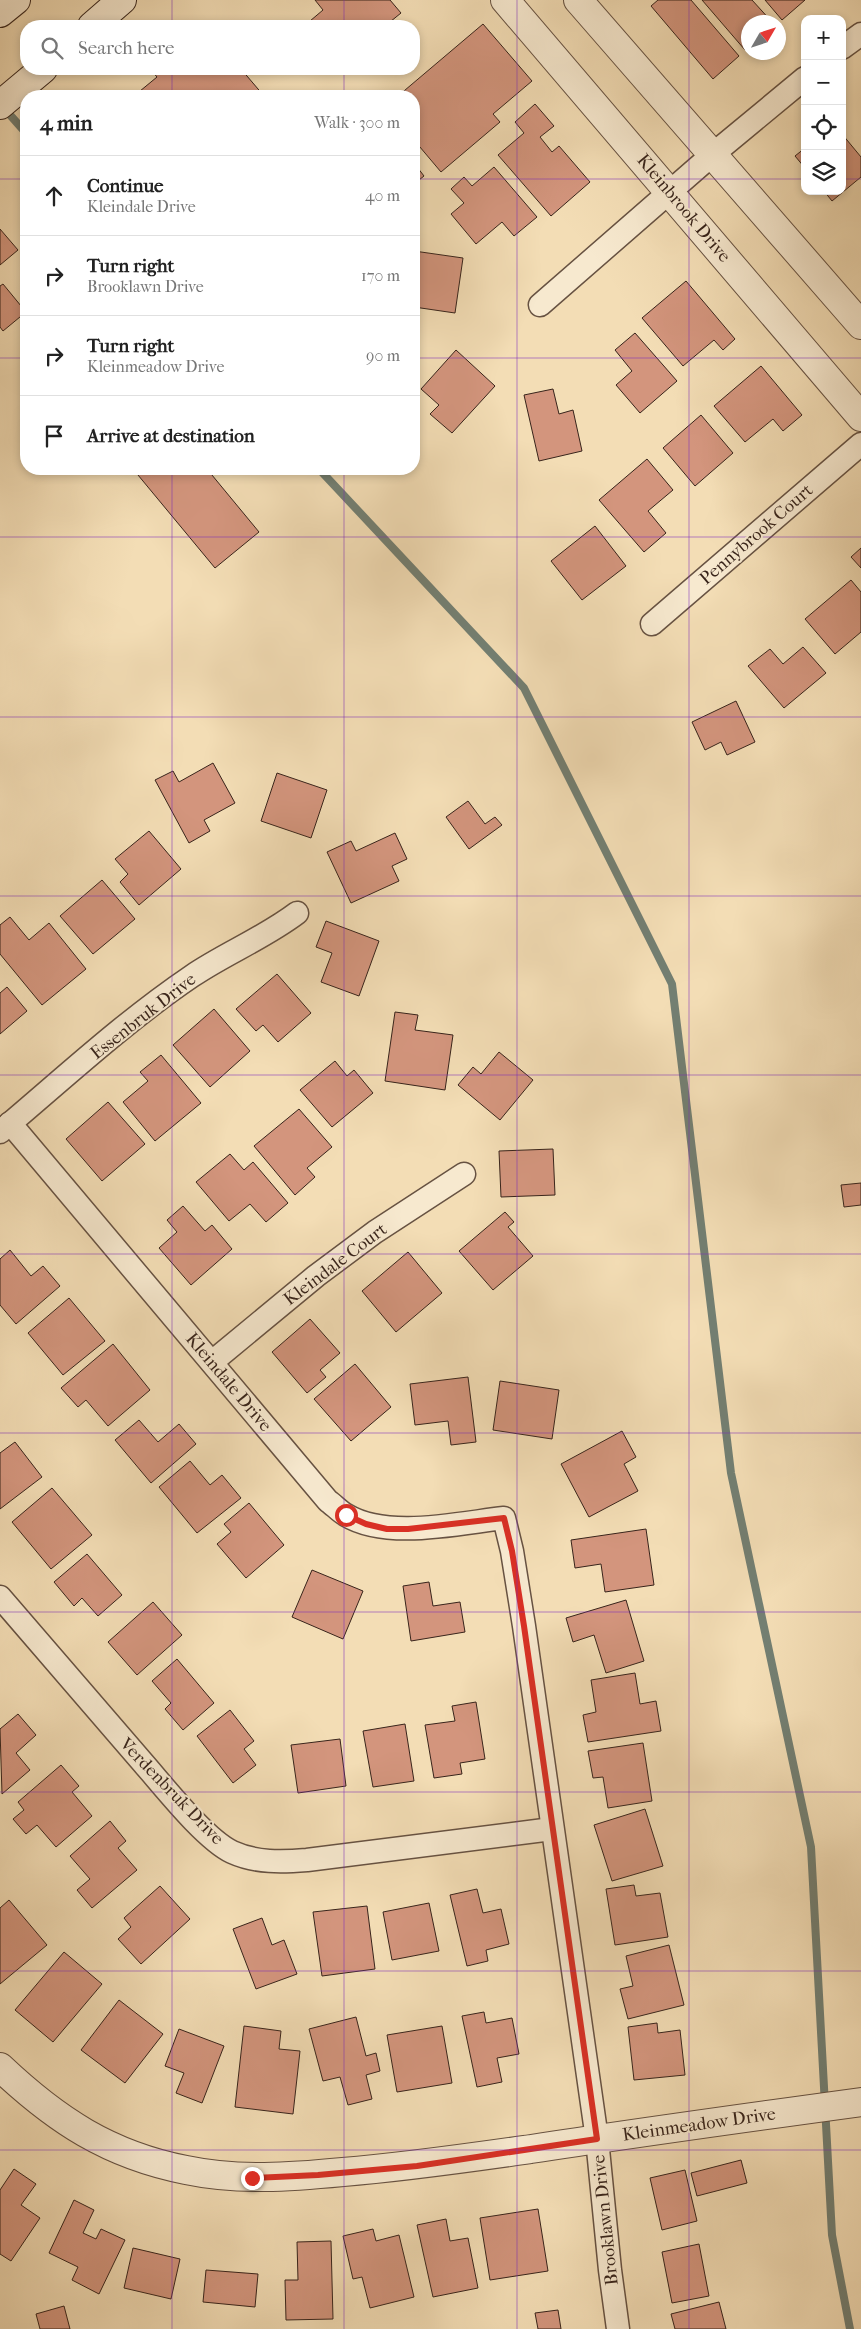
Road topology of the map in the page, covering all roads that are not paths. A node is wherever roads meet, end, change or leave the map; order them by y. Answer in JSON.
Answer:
{"nodes":[{"id":1,"x":16,"y":0,"type":"edge"},
{"id":2,"x":122,"y":0,"type":"edge"},
{"id":3,"x":506,"y":0,"type":"edge"},
{"id":4,"x":578,"y":0,"type":"edge"},
{"id":5,"x":0,"y":14,"type":"edge"},
{"id":6,"x":99,"y":20,"type":"edge"},
{"id":7,"x":861,"y":34,"type":"edge"},
{"id":8,"x":846,"y":45,"type":"edge"},
{"id":9,"x":36,"y":75,"type":"edge"},
{"id":10,"x":801,"y":81,"type":"edge"},
{"id":11,"x":10,"y":97,"type":"edge"},
{"id":12,"x":712,"y":155,"type":"junction"},
{"id":13,"x":670,"y":192,"type":"junction"},
{"id":14,"x":540,"y":305,"type":"dead end"},
{"id":15,"x":861,"y":325,"type":"edge"},
{"id":16,"x":861,"y":416,"type":"edge"},
{"id":17,"x":861,"y":444,"type":"edge"},
{"id":18,"x":652,"y":624,"type":"dead end"},
{"id":19,"x":297,"y":913,"type":"dead end"},
{"id":20,"x":5,"y":1128,"type":"edge"},
{"id":21,"x":464,"y":1174,"type":"dead end"},
{"id":22,"x":212,"y":1362,"type":"junction"},
{"id":23,"x":504,"y":1518,"type":"joint"},
{"id":24,"x":0,"y":1597,"type":"edge"},
{"id":25,"x":552,"y":1829,"type":"junction"},
{"id":26,"x":0,"y":2067,"type":"edge"},
{"id":27,"x":861,"y":2102,"type":"edge"},
{"id":28,"x":597,"y":2139,"type":"junction"},
{"id":29,"x":618,"y":2329,"type":"edge"}],
"edges":[{"from":1,"to":5,"type":"street"},
{"from":2,"to":6,"type":"street"},
{"from":3,"to":13,"type":"street","name":"Kleinbrook Drive"},
{"from":4,"to":12,"type":"street"},
{"from":7,"to":8,"type":"street"},
{"from":9,"to":11,"type":"street"},
{"from":10,"to":12,"type":"street"},
{"from":12,"to":13,"type":"street"},
{"from":12,"to":15,"type":"street"},
{"from":13,"to":14,"type":"street"},
{"from":13,"to":16,"type":"street","name":"Kleinbrook Drive"},
{"from":17,"to":18,"type":"street","name":"Pennybrook Court"},
{"from":19,"to":20,"type":"street","name":"Essenbruk Drive"},
{"from":20,"to":22,"type":"street","name":"Kleindale Drive"},
{"from":21,"to":22,"type":"street","name":"Kleindale Court"},
{"from":22,"to":23,"type":"street","name":"Kleindale Drive"},
{"from":23,"to":25,"type":"street","name":"Brooklawn Drive"},
{"from":24,"to":25,"type":"street","name":"Verdenbruk Drive"},
{"from":25,"to":28,"type":"street","name":"Brooklawn Drive"},
{"from":26,"to":28,"type":"street","name":"Kleinmeadow Drive"},
{"from":27,"to":28,"type":"street","name":"Kleinmeadow Drive"},
{"from":28,"to":29,"type":"street","name":"Brooklawn Drive"}]}
